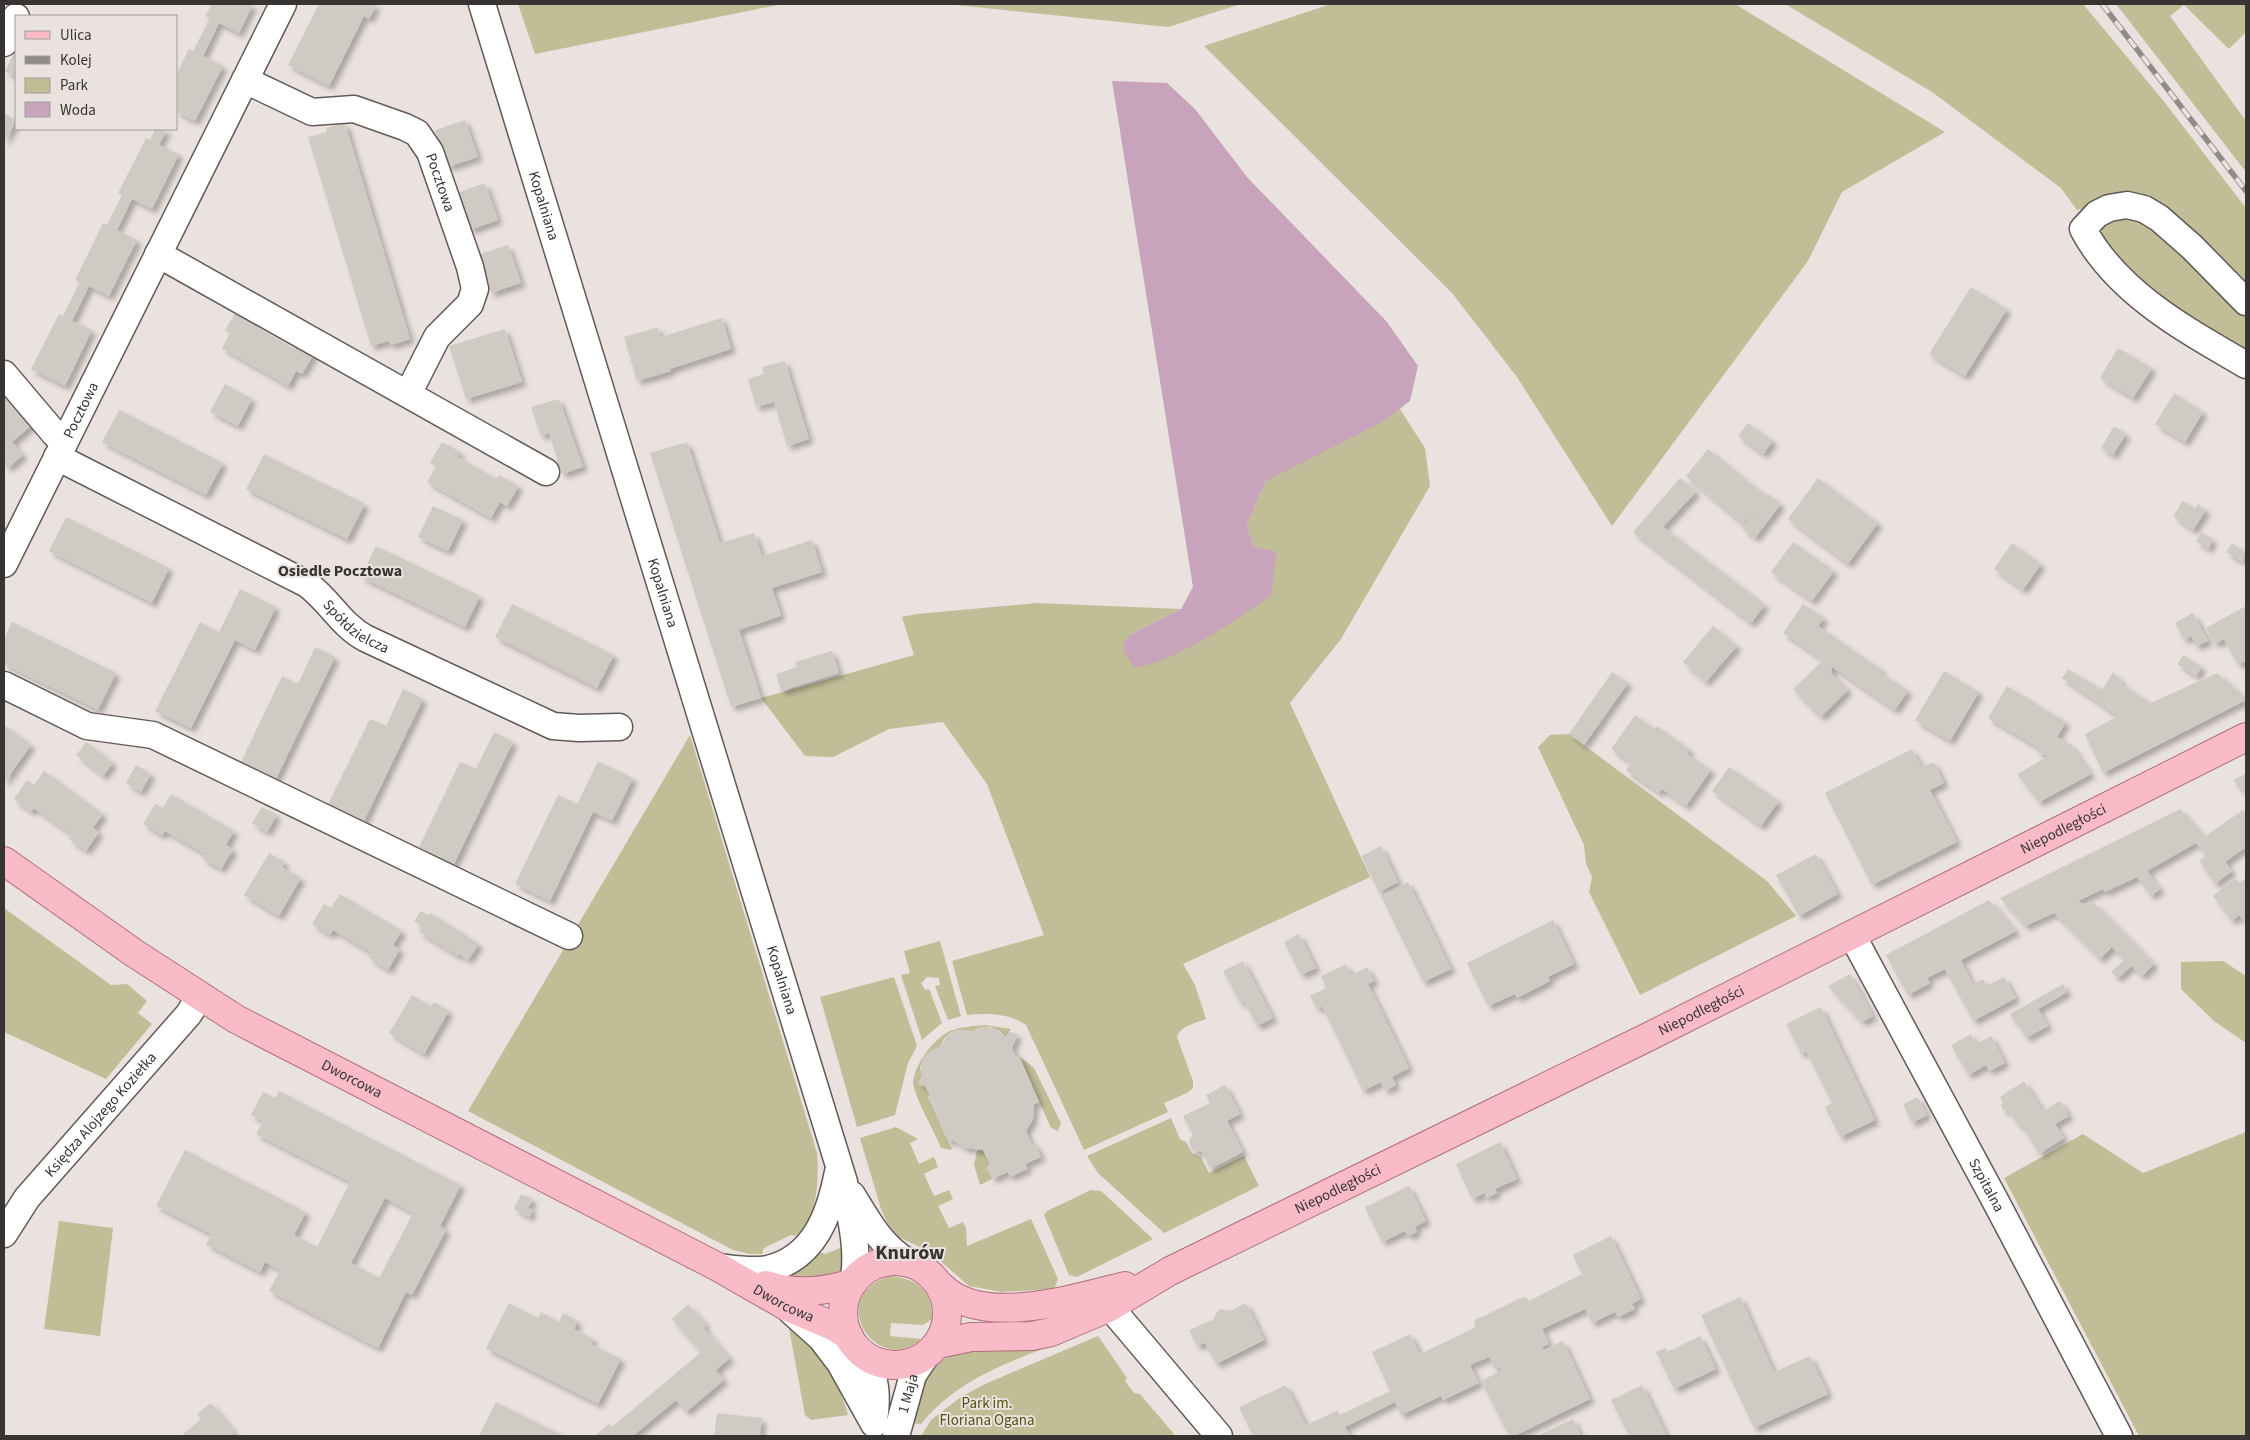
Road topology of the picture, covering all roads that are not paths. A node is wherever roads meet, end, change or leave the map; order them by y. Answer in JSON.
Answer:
{"nodes":[{"id":1,"x":283,"y":4,"type":"edge"},
{"id":2,"x":482,"y":4,"type":"edge"},
{"id":3,"x":15,"y":18,"type":"edge"},
{"id":4,"x":4,"y":43,"type":"edge"},
{"id":5,"x":244,"y":80,"type":"junction"},
{"id":6,"x":158,"y":254,"type":"junction"},
{"id":7,"x":2246,"y":302,"type":"edge"},
{"id":8,"x":2246,"y":365,"type":"edge"},
{"id":9,"x":4,"y":374,"type":"edge"},
{"id":10,"x":408,"y":394,"type":"junction"},
{"id":11,"x":60,"y":450,"type":"junction"},
{"id":12,"x":546,"y":472,"type":"dead end"},
{"id":13,"x":4,"y":564,"type":"edge"},
{"id":14,"x":4,"y":685,"type":"edge"},
{"id":15,"x":619,"y":727,"type":"dead end"},
{"id":16,"x":2246,"y":737,"type":"edge"},
{"id":17,"x":4,"y":861,"type":"edge"},
{"id":18,"x":1852,"y":935,"type":"junction"},
{"id":19,"x":569,"y":936,"type":"dead end"},
{"id":20,"x":200,"y":997,"type":"junction"},
{"id":21,"x":841,"y":1174,"type":"junction"},
{"id":22,"x":4,"y":1234,"type":"edge"},
{"id":23,"x":908,"y":1262,"type":"junction"},
{"id":24,"x":718,"y":1267,"type":"junction"},
{"id":25,"x":1153,"y":1279,"type":"junction"},
{"id":26,"x":853,"y":1283,"type":"junction"},
{"id":27,"x":942,"y":1287,"type":"junction"},
{"id":28,"x":786,"y":1306,"type":"junction"},
{"id":29,"x":1110,"y":1307,"type":"junction"},
{"id":30,"x":856,"y":1346,"type":"junction"},
{"id":31,"x":933,"y":1349,"type":"junction"},
{"id":32,"x":881,"y":1432,"type":"edge"},
{"id":33,"x":1219,"y":1436,"type":"edge"},
{"id":34,"x":2117,"y":1436,"type":"edge"}],
"edges":[{"from":1,"to":5,"type":"street","name":"Pocztowa"},
{"from":2,"to":21,"type":"street","name":"Kopalniana"},
{"from":3,"to":4,"type":"street"},
{"from":5,"to":6,"type":"street","name":"Pocztowa"},
{"from":5,"to":10,"type":"street","name":"Pocztowa"},
{"from":6,"to":10,"type":"street"},
{"from":6,"to":11,"type":"street","name":"Pocztowa"},
{"from":7,"to":8,"type":"street"},
{"from":9,"to":11,"type":"street","name":"Spółdzielcza"},
{"from":10,"to":12,"type":"street"},
{"from":11,"to":13,"type":"street","name":"Pocztowa"},
{"from":11,"to":15,"type":"street","name":"Spółdzielcza"},
{"from":14,"to":19,"type":"street"},
{"from":16,"to":18,"type":"main road","name":"Niepodległości"},
{"from":17,"to":20,"type":"main road","name":"Dworcowa"},
{"from":18,"to":25,"type":"main road","name":"Niepodległości"},
{"from":18,"to":34,"type":"street","name":"Szpitalna"},
{"from":20,"to":22,"type":"street","name":"Księdza Alojzego Koziełka"},
{"from":20,"to":24,"type":"main road","name":"Dworcowa"},
{"from":21,"to":23,"type":"street","name":"Kopalniana"},
{"from":21,"to":24,"type":"street"},
{"from":21,"to":26,"type":"street","name":"Kopalniana"},
{"from":23,"to":26,"type":"main road"},
{"from":23,"to":27,"type":"main road"},
{"from":24,"to":26,"type":"main road","name":"Dworcowa"},
{"from":24,"to":28,"type":"main road","name":"Dworcowa"},
{"from":25,"to":27,"type":"main road","name":"Niepodległości"},
{"from":25,"to":29,"type":"main road","name":"Niepodległości"},
{"from":26,"to":30,"type":"main road"},
{"from":27,"to":31,"type":"main road"},
{"from":28,"to":30,"type":"main road","name":"Dworcowa"},
{"from":28,"to":32,"type":"street"},
{"from":29,"to":31,"type":"main road","name":"Niepodległości"},
{"from":29,"to":33,"type":"street"},
{"from":30,"to":31,"type":"main road"},
{"from":30,"to":32,"type":"street","name":"1 Maja"},
{"from":31,"to":32,"type":"street","name":"1 Maja"}]}
